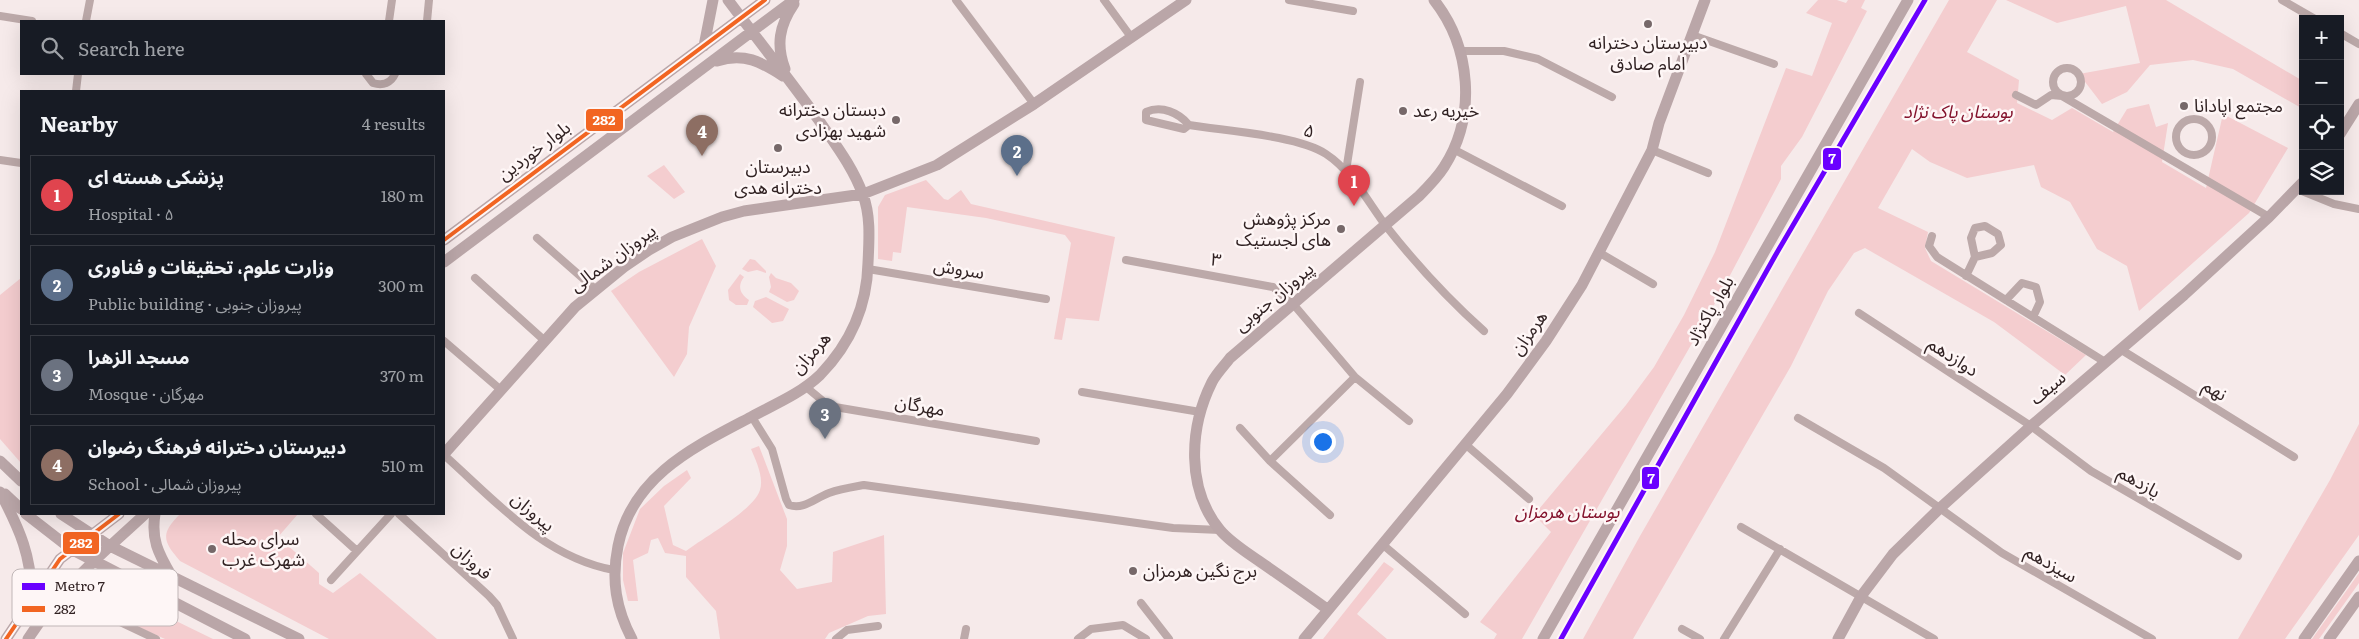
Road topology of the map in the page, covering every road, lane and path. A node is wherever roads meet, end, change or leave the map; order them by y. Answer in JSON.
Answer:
{"nodes":[{"id":1,"x":90,"y":0,"type":"edge"},
{"id":2,"x":392,"y":0,"type":"edge"},
{"id":3,"x":428,"y":0,"type":"edge"},
{"id":4,"x":713,"y":0,"type":"edge"},
{"id":5,"x":728,"y":0,"type":"edge"},
{"id":6,"x":765,"y":0,"type":"edge"},
{"id":7,"x":796,"y":0,"type":"edge"},
{"id":8,"x":956,"y":0,"type":"edge"},
{"id":9,"x":1104,"y":0,"type":"edge"},
{"id":10,"x":1186,"y":0,"type":"edge"},
{"id":11,"x":1288,"y":0,"type":"edge"},
{"id":12,"x":1434,"y":0,"type":"edge"},
{"id":13,"x":1705,"y":0,"type":"edge"},
{"id":14,"x":1908,"y":0,"type":"edge"},
{"id":15,"x":2282,"y":0,"type":"edge"},
{"id":16,"x":1354,"y":10,"type":"dead end"},
{"id":17,"x":2308,"y":15,"type":"edge"},
{"id":18,"x":0,"y":16,"type":"edge"},
{"id":19,"x":742,"y":18,"type":"junction"},
{"id":20,"x":26,"y":20,"type":"edge"},
{"id":21,"x":86,"y":20,"type":"edge"},
{"id":22,"x":389,"y":20,"type":"edge"},
{"id":23,"x":427,"y":20,"type":"edge"},
{"id":24,"x":752,"y":32,"type":"junction"},
{"id":25,"x":1692,"y":35,"type":"junction"},
{"id":26,"x":2344,"y":35,"type":"edge"},
{"id":27,"x":1131,"y":37,"type":"junction"},
{"id":28,"x":2359,"y":44,"type":"edge"},
{"id":29,"x":704,"y":46,"type":"junction"},
{"id":30,"x":1461,"y":50,"type":"junction"},
{"id":31,"x":1774,"y":64,"type":"dead end"},
{"id":32,"x":706,"y":65,"type":"junction"},
{"id":33,"x":78,"y":75,"type":"edge"},
{"id":34,"x":366,"y":75,"type":"edge"},
{"id":35,"x":394,"y":75,"type":"edge"},
{"id":36,"x":790,"y":80,"type":"junction"},
{"id":37,"x":1360,"y":82,"type":"dead end"},
{"id":38,"x":76,"y":90,"type":"edge"},
{"id":39,"x":2016,"y":95,"type":"dead end"},
{"id":40,"x":1612,"y":97,"type":"dead end"},
{"id":41,"x":1034,"y":104,"type":"junction"},
{"id":42,"x":2359,"y":104,"type":"edge"},
{"id":43,"x":1189,"y":126,"type":"junction"},
{"id":44,"x":2344,"y":128,"type":"edge"},
{"id":45,"x":1453,"y":150,"type":"junction"},
{"id":46,"x":1652,"y":150,"type":"junction"},
{"id":47,"x":2196,"y":156,"type":"junction"},
{"id":48,"x":0,"y":160,"type":"edge"},
{"id":49,"x":20,"y":163,"type":"edge"},
{"id":50,"x":1346,"y":171,"type":"junction"},
{"id":51,"x":2194,"y":172,"type":"junction"},
{"id":52,"x":1708,"y":173,"type":"dead end"},
{"id":53,"x":2299,"y":187,"type":"edge"},
{"id":54,"x":863,"y":194,"type":"junction"},
{"id":55,"x":2317,"y":195,"type":"edge"},
{"id":56,"x":1562,"y":206,"type":"dead end"},
{"id":57,"x":2359,"y":209,"type":"edge"},
{"id":58,"x":2269,"y":217,"type":"junction"},
{"id":59,"x":1386,"y":225,"type":"junction"},
{"id":60,"x":1932,"y":236,"type":"dead end"},
{"id":61,"x":537,"y":238,"type":"dead end"},
{"id":62,"x":445,"y":239,"type":"edge"},
{"id":63,"x":1600,"y":254,"type":"junction"},
{"id":64,"x":1976,"y":257,"type":"junction"},
{"id":65,"x":1126,"y":260,"type":"dead end"},
{"id":66,"x":445,"y":261,"type":"edge"},
{"id":67,"x":868,"y":269,"type":"junction"},
{"id":68,"x":1966,"y":276,"type":"junction"},
{"id":69,"x":475,"y":278,"type":"dead end"},
{"id":70,"x":1653,"y":284,"type":"dead end"},
{"id":71,"x":595,"y":289,"type":"junction"},
{"id":72,"x":1046,"y":299,"type":"dead end"},
{"id":73,"x":2006,"y":300,"type":"junction"},
{"id":74,"x":1294,"y":305,"type":"junction"},
{"id":75,"x":1859,"y":313,"type":"dead end"},
{"id":76,"x":2033,"y":317,"type":"junction"},
{"id":77,"x":1484,"y":331,"type":"dead end"},
{"id":78,"x":545,"y":341,"type":"junction"},
{"id":79,"x":445,"y":342,"type":"edge"},
{"id":80,"x":2120,"y":348,"type":"junction"},
{"id":81,"x":2105,"y":362,"type":"junction"},
{"id":82,"x":1355,"y":377,"type":"junction"},
{"id":83,"x":806,"y":387,"type":"junction"},
{"id":84,"x":501,"y":390,"type":"junction"},
{"id":85,"x":1082,"y":392,"type":"dead end"},
{"id":86,"x":1200,"y":412,"type":"junction"},
{"id":87,"x":752,"y":416,"type":"junction"},
{"id":88,"x":1798,"y":418,"type":"dead end"},
{"id":89,"x":1409,"y":422,"type":"dead end"},
{"id":90,"x":2032,"y":426,"type":"junction"},
{"id":91,"x":1240,"y":428,"type":"dead end"},
{"id":92,"x":1036,"y":441,"type":"dead end"},
{"id":93,"x":1465,"y":444,"type":"junction"},
{"id":94,"x":445,"y":449,"type":"edge"},
{"id":95,"x":2294,"y":457,"type":"dead end"},
{"id":96,"x":0,"y":461,"type":"edge"},
{"id":97,"x":1270,"y":461,"type":"junction"},
{"id":98,"x":20,"y":480,"type":"edge"},
{"id":99,"x":0,"y":490,"type":"edge"},
{"id":100,"x":1530,"y":499,"type":"dead end"},
{"id":101,"x":20,"y":508,"type":"edge"},
{"id":102,"x":1940,"y":508,"type":"junction"},
{"id":103,"x":27,"y":515,"type":"edge"},
{"id":104,"x":62,"y":515,"type":"edge"},
{"id":105,"x":118,"y":515,"type":"edge"},
{"id":106,"x":144,"y":515,"type":"edge"},
{"id":107,"x":155,"y":515,"type":"edge"},
{"id":108,"x":317,"y":515,"type":"edge"},
{"id":109,"x":390,"y":515,"type":"edge"},
{"id":110,"x":400,"y":515,"type":"edge"},
{"id":111,"x":1330,"y":515,"type":"dead end"},
{"id":112,"x":1741,"y":526,"type":"dead end"},
{"id":113,"x":1220,"y":530,"type":"junction"},
{"id":114,"x":91,"y":534,"type":"junction"},
{"id":115,"x":1382,"y":544,"type":"junction"},
{"id":116,"x":110,"y":546,"type":"junction"},
{"id":117,"x":71,"y":549,"type":"junction"},
{"id":118,"x":1780,"y":549,"type":"junction"},
{"id":119,"x":357,"y":551,"type":"junction"},
{"id":120,"x":2238,"y":556,"type":"dead end"},
{"id":121,"x":92,"y":561,"type":"junction"},
{"id":122,"x":2359,"y":561,"type":"edge"},
{"id":123,"x":30,"y":569,"type":"edge"},
{"id":124,"x":53,"y":569,"type":"edge"},
{"id":125,"x":85,"y":569,"type":"edge"},
{"id":126,"x":107,"y":569,"type":"edge"},
{"id":127,"x":158,"y":569,"type":"edge"},
{"id":128,"x":168,"y":569,"type":"edge"},
{"id":129,"x":614,"y":570,"type":"junction"},
{"id":130,"x":178,"y":579,"type":"edge"},
{"id":131,"x":331,"y":580,"type":"dead end"},
{"id":132,"x":1862,"y":595,"type":"junction"},
{"id":133,"x":2359,"y":596,"type":"edge"},
{"id":134,"x":1141,"y":603,"type":"dead end"},
{"id":135,"x":178,"y":606,"type":"edge"},
{"id":136,"x":1328,"y":609,"type":"junction"},
{"id":137,"x":1465,"y":614,"type":"dead end"},
{"id":138,"x":14,"y":626,"type":"edge"},
{"id":139,"x":38,"y":626,"type":"edge"},
{"id":140,"x":128,"y":626,"type":"edge"},
{"id":141,"x":878,"y":626,"type":"dead end"},
{"id":142,"x":966,"y":628,"type":"dead end"},
{"id":143,"x":1682,"y":629,"type":"dead end"},
{"id":144,"x":30,"y":638,"type":"edge"},
{"id":145,"x":6,"y":639,"type":"edge"},
{"id":146,"x":156,"y":639,"type":"edge"},
{"id":147,"x":245,"y":639,"type":"edge"},
{"id":148,"x":299,"y":639,"type":"edge"},
{"id":149,"x":513,"y":639,"type":"edge"},
{"id":150,"x":632,"y":639,"type":"edge"},
{"id":151,"x":836,"y":639,"type":"edge"},
{"id":152,"x":964,"y":639,"type":"edge"},
{"id":153,"x":1078,"y":639,"type":"edge"},
{"id":154,"x":1146,"y":639,"type":"edge"},
{"id":155,"x":1169,"y":639,"type":"edge"},
{"id":156,"x":1304,"y":639,"type":"edge"},
{"id":157,"x":1543,"y":639,"type":"edge"},
{"id":158,"x":1700,"y":639,"type":"edge"},
{"id":159,"x":1724,"y":639,"type":"edge"},
{"id":160,"x":1838,"y":639,"type":"edge"},
{"id":161,"x":1934,"y":639,"type":"edge"},
{"id":162,"x":2152,"y":639,"type":"edge"},
{"id":163,"x":2304,"y":639,"type":"edge"},
{"id":164,"x":2329,"y":639,"type":"edge"}],
"edges":[{"from":1,"to":21,"type":"street"},
{"from":2,"to":22,"type":"street"},
{"from":3,"to":23,"type":"street"},
{"from":4,"to":29,"type":"street"},
{"from":5,"to":19,"type":"street","name":"هرمزان"},
{"from":6,"to":19,"type":"street","name":"بلوار خوردین"},
{"from":7,"to":24,"type":"street","name":"بلوار خوردین"},
{"from":7,"to":36,"type":"street"},
{"from":8,"to":41,"type":"street"},
{"from":9,"to":27,"type":"street"},
{"from":10,"to":27,"type":"street"},
{"from":11,"to":16,"type":"street"},
{"from":12,"to":30,"type":"street","name":"پیروزان جنوبی"},
{"from":13,"to":25,"type":"street","name":"هرمزان"},
{"from":14,"to":157,"type":"street","name":"بلوار پاکنژاد"},
{"from":15,"to":17,"type":"street"},
{"from":18,"to":20,"type":"street"},
{"from":19,"to":24,"type":"street","name":"هرمزان"},
{"from":19,"to":29,"type":"street","name":"بلوار خوردین"},
{"from":24,"to":32,"type":"street","name":"بلوار خوردین"},
{"from":24,"to":36,"type":"street","name":"هرمزان"},
{"from":25,"to":31,"type":"street"},
{"from":25,"to":46,"type":"street","name":"هرمزان"},
{"from":26,"to":28,"type":"street"},
{"from":27,"to":41,"type":"street"},
{"from":29,"to":62,"type":"street","name":"بلوار خوردین"},
{"from":30,"to":40,"type":"street"},
{"from":30,"to":45,"type":"street","name":"پیروزان جنوبی"},
{"from":32,"to":36,"type":"street"},
{"from":32,"to":66,"type":"street","name":"بلوار خوردین"},
{"from":33,"to":38,"type":"street"},
{"from":34,"to":35,"type":"street"},
{"from":36,"to":54,"type":"street","name":"هرمزان"},
{"from":37,"to":50,"type":"street"},
{"from":39,"to":51,"type":"street"},
{"from":41,"to":54,"type":"street"},
{"from":42,"to":44,"type":"street"},
{"from":43,"to":43,"type":"street","name":"۵"},
{"from":43,"to":50,"type":"street","name":"۵"},
{"from":45,"to":56,"type":"street"},
{"from":45,"to":59,"type":"street","name":"پیروزان جنوبی"},
{"from":46,"to":52,"type":"street"},
{"from":46,"to":63,"type":"street","name":"هرمزان"},
{"from":47,"to":47,"type":"street"},
{"from":47,"to":51,"type":"street"},
{"from":48,"to":49,"type":"street"},
{"from":50,"to":59,"type":"street","name":"۵"},
{"from":51,"to":58,"type":"street"},
{"from":53,"to":58,"type":"street","name":"سیف"},
{"from":54,"to":67,"type":"street","name":"هرمزان"},
{"from":54,"to":71,"type":"street","name":"پیروزان شمالی"},
{"from":55,"to":57,"type":"street"},
{"from":58,"to":80,"type":"street","name":"سیف"},
{"from":59,"to":74,"type":"street","name":"پیروزان جنوبی"},
{"from":59,"to":77,"type":"street","name":"۵"},
{"from":60,"to":68,"type":"street"},
{"from":61,"to":71,"type":"street"},
{"from":63,"to":70,"type":"street"},
{"from":63,"to":93,"type":"street","name":"هرمزان"},
{"from":64,"to":64,"type":"street"},
{"from":64,"to":68,"type":"street"},
{"from":65,"to":74,"type":"street","name":"۳"},
{"from":67,"to":72,"type":"street","name":"سروش"},
{"from":67,"to":83,"type":"street","name":"هرمزان"},
{"from":68,"to":73,"type":"street"},
{"from":69,"to":78,"type":"street"},
{"from":71,"to":78,"type":"street","name":"پیروزان شمالی"},
{"from":73,"to":76,"type":"street"},
{"from":73,"to":76,"type":"street"},
{"from":74,"to":82,"type":"street","name":"۳"},
{"from":74,"to":86,"type":"street","name":"پیروزان جنوبی"},
{"from":75,"to":90,"type":"street","name":"دوازدهم"},
{"from":76,"to":81,"type":"street"},
{"from":78,"to":84,"type":"street","name":"پیروزان شمالی"},
{"from":79,"to":84,"type":"street"},
{"from":80,"to":81,"type":"street","name":"سیف"},
{"from":80,"to":95,"type":"street","name":"نهم"},
{"from":81,"to":90,"type":"street","name":"سیف"},
{"from":82,"to":89,"type":"street","name":"۳"},
{"from":82,"to":97,"type":"street"},
{"from":83,"to":87,"type":"street","name":"هرمزان"},
{"from":83,"to":92,"type":"street","name":"مهرگان"},
{"from":84,"to":94,"type":"street","name":"پیروزان شمالی"},
{"from":85,"to":86,"type":"street"},
{"from":86,"to":113,"type":"street","name":"پیروزان جنوبی"},
{"from":87,"to":113,"type":"street"},
{"from":87,"to":129,"type":"street","name":"هرمزان"},
{"from":88,"to":102,"type":"street","name":"سیزدهم"},
{"from":90,"to":102,"type":"street","name":"سیف"},
{"from":90,"to":120,"type":"street","name":"یازدهم"},
{"from":91,"to":97,"type":"street"},
{"from":93,"to":100,"type":"street"},
{"from":93,"to":115,"type":"street","name":"هرمزان"},
{"from":94,"to":129,"type":"street","name":"پیروزان"},
{"from":96,"to":98,"type":"street"},
{"from":97,"to":111,"type":"street"},
{"from":99,"to":101,"type":"street"},
{"from":99,"to":123,"type":"street"},
{"from":102,"to":132,"type":"street","name":"سیف"},
{"from":102,"to":162,"type":"street","name":"سیزدهم"},
{"from":103,"to":117,"type":"street"},
{"from":104,"to":114,"type":"street"},
{"from":105,"to":114,"type":"street"},
{"from":106,"to":116,"type":"street"},
{"from":107,"to":128,"type":"street"},
{"from":108,"to":119,"type":"street"},
{"from":109,"to":119,"type":"street"},
{"from":110,"to":149,"type":"street","name":"فروزان"},
{"from":112,"to":118,"type":"street"},
{"from":113,"to":136,"type":"street","name":"پیروزان جنوبی"},
{"from":114,"to":116,"type":"street"},
{"from":114,"to":117,"type":"street"},
{"from":115,"to":136,"type":"street","name":"هرمزان"},
{"from":115,"to":137,"type":"street"},
{"from":116,"to":121,"type":"street"},
{"from":116,"to":127,"type":"street"},
{"from":117,"to":121,"type":"street"},
{"from":117,"to":124,"type":"street"},
{"from":118,"to":132,"type":"street"},
{"from":118,"to":159,"type":"street"},
{"from":119,"to":131,"type":"street"},
{"from":121,"to":125,"type":"street"},
{"from":121,"to":126,"type":"street"},
{"from":122,"to":163,"type":"street"},
{"from":129,"to":150,"type":"street","name":"هرمزان"},
{"from":130,"to":148,"type":"street"},
{"from":132,"to":160,"type":"street","name":"سیف"},
{"from":132,"to":161,"type":"street"},
{"from":133,"to":164,"type":"street"},
{"from":134,"to":155,"type":"street"},
{"from":135,"to":147,"type":"street"},
{"from":136,"to":156,"type":"street","name":"هرمزان"},
{"from":138,"to":145,"type":"street"},
{"from":139,"to":144,"type":"street"},
{"from":140,"to":146,"type":"street"},
{"from":141,"to":151,"type":"street"},
{"from":142,"to":152,"type":"street"},
{"from":143,"to":158,"type":"street"},
{"from":153,"to":154,"type":"street"}]}
